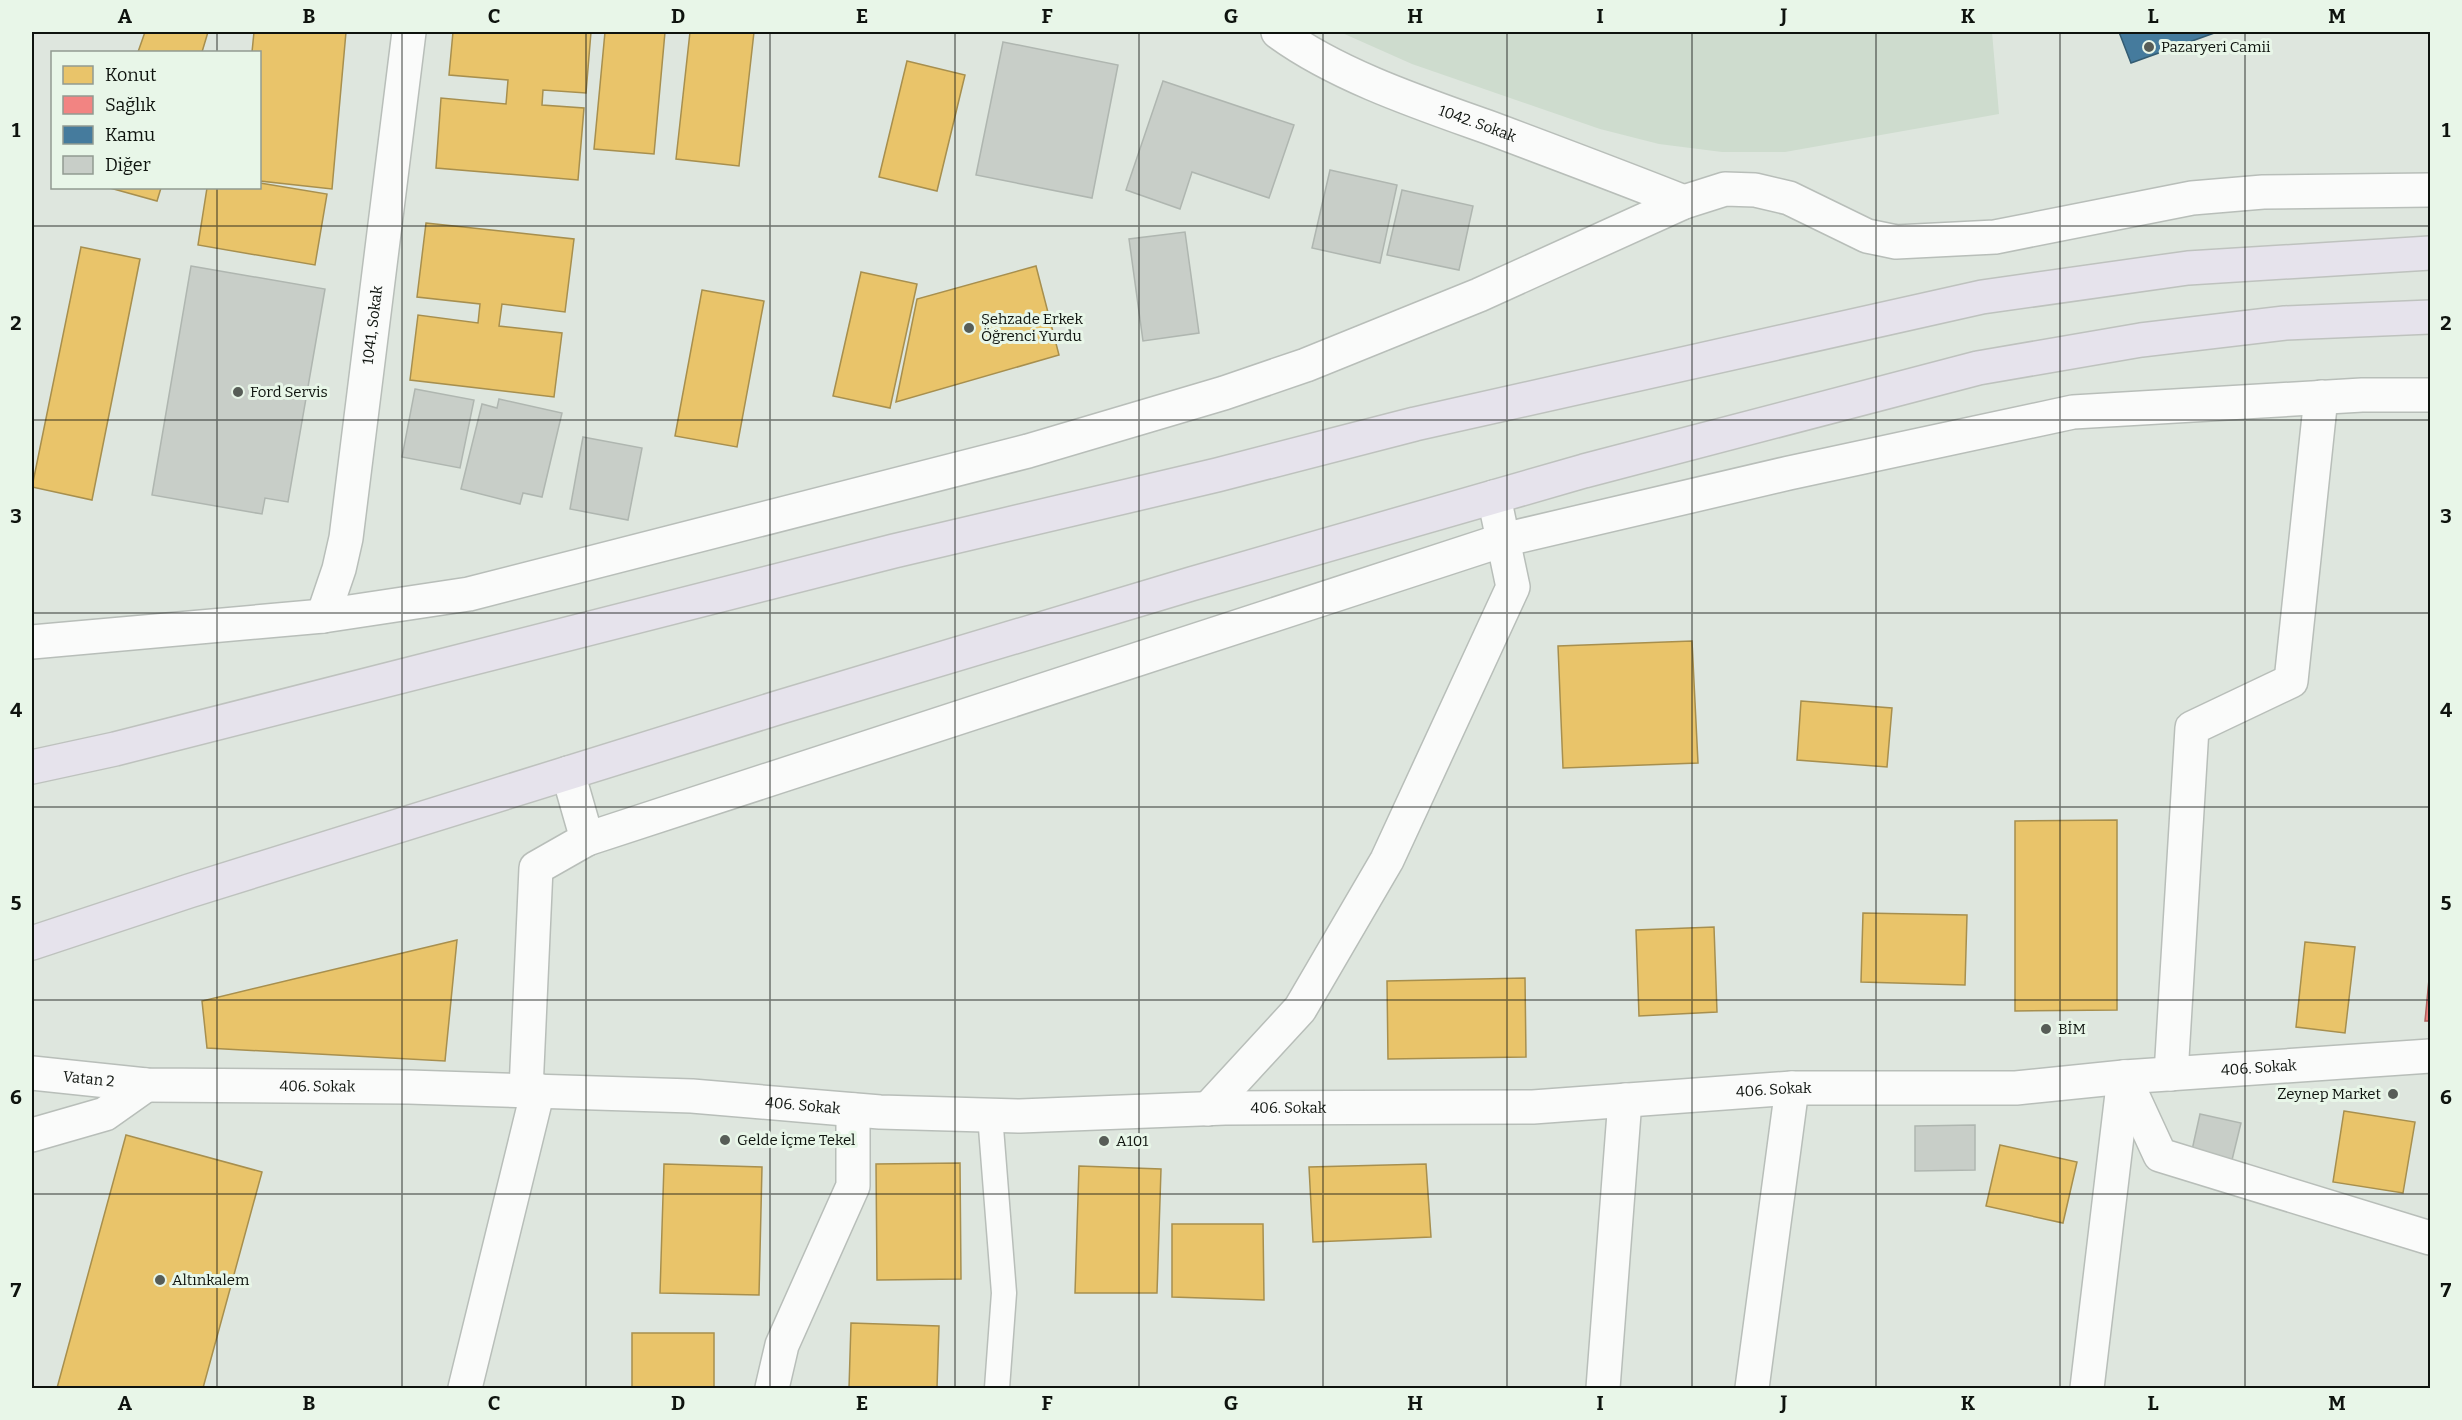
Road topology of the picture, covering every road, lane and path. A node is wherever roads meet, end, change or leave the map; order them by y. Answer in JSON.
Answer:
{"nodes":[{"id":1,"x":409,"y":32,"type":"edge"},
{"id":2,"x":1278,"y":32,"type":"edge"},
{"id":3,"x":2430,"y":190,"type":"edge"},
{"id":4,"x":1684,"y":202,"type":"junction"},
{"id":5,"x":2430,"y":254,"type":"edge"},
{"id":6,"x":2430,"y":317,"type":"edge"},
{"id":7,"x":2430,"y":395,"type":"edge"},
{"id":8,"x":2321,"y":397,"type":"junction"},
{"id":9,"x":1494,"y":497,"type":"junction"},
{"id":10,"x":1503,"y":540,"type":"junction"},
{"id":11,"x":323,"y":616,"type":"junction"},
{"id":12,"x":32,"y":642,"type":"edge"},
{"id":13,"x":32,"y":767,"type":"edge"},
{"id":14,"x":568,"y":773,"type":"junction"},
{"id":15,"x":587,"y":838,"type":"junction"},
{"id":16,"x":32,"y":942,"type":"edge"},
{"id":17,"x":2430,"y":1056,"type":"edge"},
{"id":18,"x":32,"y":1073,"type":"edge"},
{"id":19,"x":2171,"y":1074,"type":"junction"},
{"id":20,"x":2124,"y":1077,"type":"junction"},
{"id":21,"x":146,"y":1085,"type":"junction"},
{"id":22,"x":1792,"y":1088,"type":"junction"},
{"id":23,"x":532,"y":1090,"type":"junction"},
{"id":24,"x":1625,"y":1100,"type":"junction"},
{"id":25,"x":1208,"y":1109,"type":"junction"},
{"id":26,"x":853,"y":1110,"type":"junction"},
{"id":27,"x":990,"y":1116,"type":"junction"},
{"id":28,"x":32,"y":1135,"type":"edge"},
{"id":29,"x":2430,"y":1238,"type":"edge"},
{"id":30,"x":465,"y":1389,"type":"edge"},
{"id":31,"x":772,"y":1389,"type":"edge"},
{"id":32,"x":997,"y":1389,"type":"edge"},
{"id":33,"x":1603,"y":1389,"type":"edge"},
{"id":34,"x":1752,"y":1389,"type":"edge"},
{"id":35,"x":2087,"y":1389,"type":"edge"}],
"edges":[{"from":1,"to":11,"type":"street","name":"1041, Sokak"},
{"from":2,"to":4,"type":"street","name":"1042. Sokak"},
{"from":3,"to":4,"type":"street"},
{"from":4,"to":11,"type":"street"},
{"from":5,"to":13,"type":"highway"},
{"from":6,"to":9,"type":"highway"},
{"from":7,"to":8,"type":"street"},
{"from":8,"to":10,"type":"street"},
{"from":8,"to":19,"type":"street"},
{"from":9,"to":10,"type":"street"},
{"from":9,"to":14,"type":"highway"},
{"from":10,"to":15,"type":"street"},
{"from":10,"to":25,"type":"street"},
{"from":11,"to":12,"type":"street"},
{"from":14,"to":15,"type":"street"},
{"from":14,"to":16,"type":"highway"},
{"from":15,"to":23,"type":"street"},
{"from":17,"to":19,"type":"street","name":"406. Sokak"},
{"from":18,"to":21,"type":"street","name":"Vatan 2"},
{"from":19,"to":20,"type":"street","name":"406. Sokak"},
{"from":20,"to":22,"type":"street","name":"406. Sokak"},
{"from":20,"to":29,"type":"street"},
{"from":20,"to":35,"type":"street"},
{"from":21,"to":23,"type":"street","name":"406. Sokak"},
{"from":21,"to":28,"type":"street"},
{"from":22,"to":24,"type":"street","name":"406. Sokak"},
{"from":22,"to":34,"type":"street"},
{"from":23,"to":26,"type":"street","name":"406. Sokak"},
{"from":23,"to":30,"type":"street"},
{"from":24,"to":25,"type":"street","name":"406. Sokak"},
{"from":24,"to":33,"type":"street"},
{"from":25,"to":27,"type":"street","name":"406. Sokak"},
{"from":26,"to":27,"type":"street","name":"406. Sokak"},
{"from":26,"to":31,"type":"street"},
{"from":27,"to":32,"type":"lane"}]}
